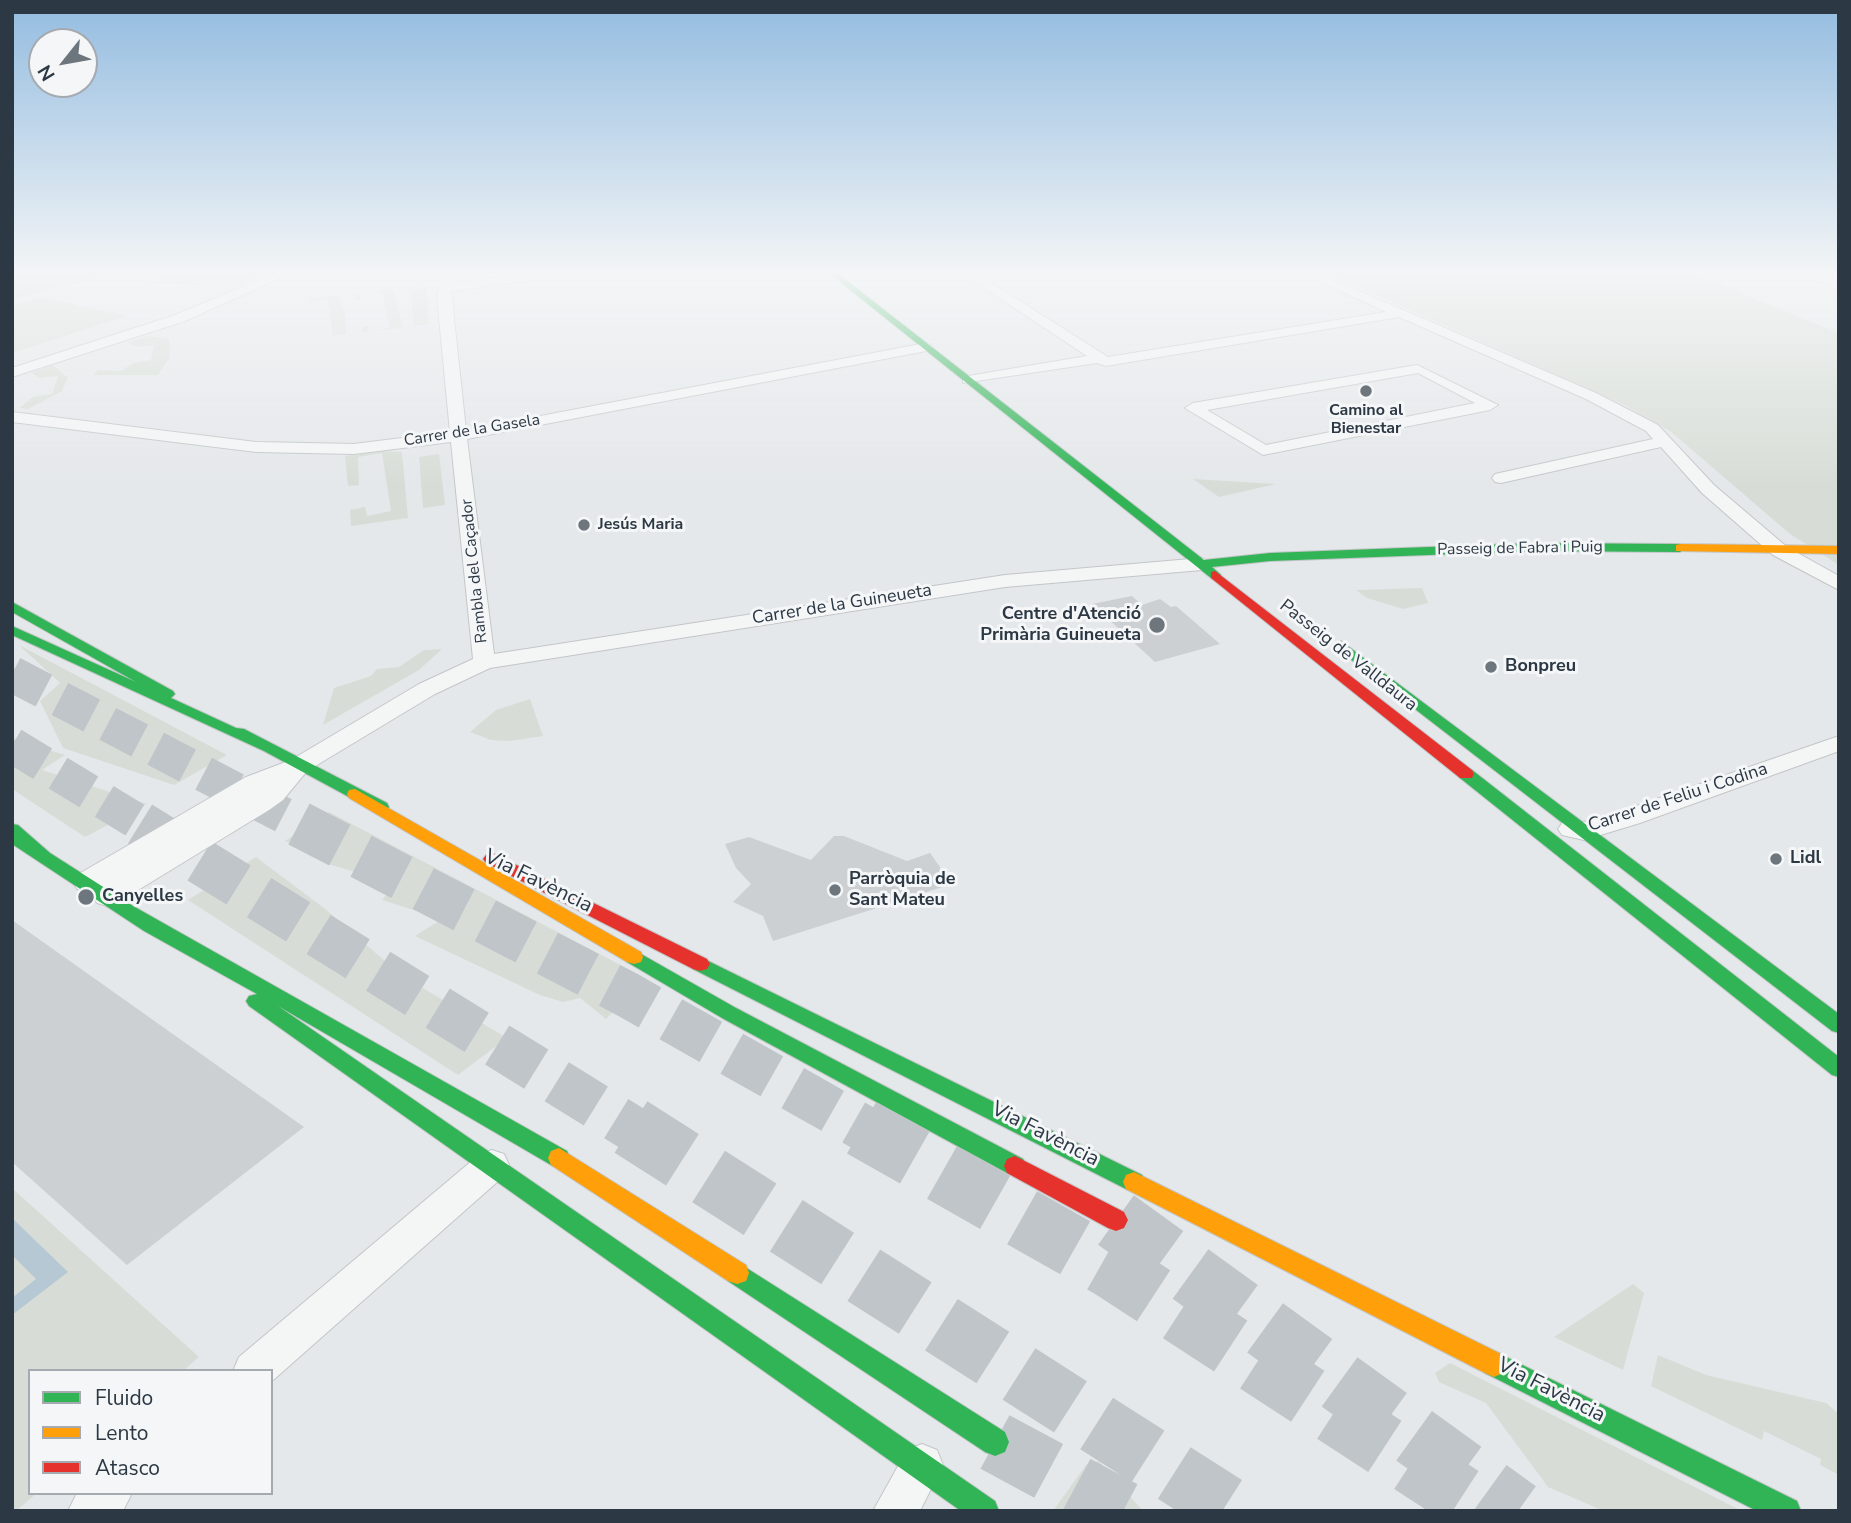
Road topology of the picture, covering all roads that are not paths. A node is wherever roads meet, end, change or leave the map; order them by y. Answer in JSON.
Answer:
{"nodes":[{"id":1,"x":99,"y":344,"type":"edge"},
{"id":2,"x":448,"y":344,"type":"edge"},
{"id":3,"x":922,"y":344,"type":"edge"},
{"id":4,"x":948,"y":344,"type":"edge"},
{"id":5,"x":1078,"y":344,"type":"edge"},
{"id":6,"x":1168,"y":344,"type":"edge"},
{"id":7,"x":1214,"y":344,"type":"edge"},
{"id":8,"x":1473,"y":344,"type":"edge"},
{"id":9,"x":926,"y":347,"type":"junction"},
{"id":10,"x":1097,"y":356,"type":"junction"},
{"id":11,"x":1421,"y":371,"type":"joint"},
{"id":12,"x":12,"y":373,"type":"edge"},
{"id":13,"x":990,"y":376,"type":"junction"},
{"id":14,"x":968,"y":380,"type":"junction"},
{"id":15,"x":1024,"y":403,"type":"dead end"},
{"id":16,"x":12,"y":417,"type":"edge"},
{"id":17,"x":459,"y":436,"type":"junction"},
{"id":18,"x":1663,"y":442,"type":"junction"},
{"id":19,"x":1501,"y":478,"type":"dead end"},
{"id":20,"x":1209,"y":544,"type":"dead end"},
{"id":21,"x":1839,"y":550,"type":"edge"},
{"id":22,"x":1780,"y":551,"type":"junction"},
{"id":23,"x":1232,"y":561,"type":"junction"},
{"id":24,"x":1202,"y":564,"type":"junction"},
{"id":25,"x":1253,"y":577,"type":"dead end"},
{"id":26,"x":1839,"y":584,"type":"edge"},
{"id":27,"x":12,"y":606,"type":"edge"},
{"id":28,"x":12,"y":630,"type":"edge"},
{"id":29,"x":1331,"y":637,"type":"dead end"},
{"id":30,"x":484,"y":662,"type":"junction"},
{"id":31,"x":1839,"y":743,"type":"edge"},
{"id":32,"x":265,"y":747,"type":"junction"},
{"id":33,"x":300,"y":765,"type":"junction"},
{"id":34,"x":355,"y":794,"type":"junction"},
{"id":35,"x":1516,"y":813,"type":"junction"},
{"id":36,"x":12,"y":829,"type":"edge"},
{"id":37,"x":1584,"y":831,"type":"junction"},
{"id":38,"x":12,"y":837,"type":"edge"},
{"id":39,"x":43,"y":855,"type":"junction"},
{"id":40,"x":97,"y":889,"type":"junction"},
{"id":41,"x":130,"y":911,"type":"junction"},
{"id":42,"x":1839,"y":1025,"type":"edge"},
{"id":43,"x":1839,"y":1069,"type":"edge"},
{"id":44,"x":492,"y":1165,"type":"junction"},
{"id":45,"x":1116,"y":1220,"type":"tunnel mouth"},
{"id":46,"x":255,"y":1369,"type":"edge"},
{"id":47,"x":995,"y":1442,"type":"tunnel mouth"},
{"id":48,"x":922,"y":1465,"type":"junction"},
{"id":49,"x":108,"y":1495,"type":"edge"},
{"id":50,"x":89,"y":1511,"type":"edge"},
{"id":51,"x":895,"y":1511,"type":"edge"},
{"id":52,"x":985,"y":1511,"type":"edge"},
{"id":53,"x":1787,"y":1511,"type":"edge"}],
"edges":[{"from":1,"to":12,"type":"street"},
{"from":2,"to":17,"type":"street","name":"Rambla del Caçador"},
{"from":3,"to":9,"type":"main road","name":"Passeig de Valldaura"},
{"from":4,"to":13,"type":"main road"},
{"from":5,"to":10,"type":"street"},
{"from":6,"to":10,"type":"street"},
{"from":7,"to":10,"type":"street"},
{"from":8,"to":18,"type":"street"},
{"from":9,"to":14,"type":"main road","name":"Passeig de Valldaura"},
{"from":9,"to":17,"type":"street","name":"Carrer de la Gasela"},
{"from":10,"to":13,"type":"street"},
{"from":11,"to":11,"type":"street"},
{"from":13,"to":14,"type":"street"},
{"from":13,"to":15,"type":"main road"},
{"from":14,"to":24,"type":"main road","name":"Passeig de Valldaura"},
{"from":16,"to":17,"type":"street","name":"Carrer de la Gasela"},
{"from":17,"to":30,"type":"street","name":"Rambla del Caçador"},
{"from":18,"to":19,"type":"street"},
{"from":18,"to":22,"type":"street"},
{"from":20,"to":23,"type":"main road"},
{"from":21,"to":22,"type":"main road","name":"Passeig de Fabra i Puig"},
{"from":22,"to":23,"type":"main road","name":"Passeig de Fabra i Puig"},
{"from":22,"to":26,"type":"street"},
{"from":23,"to":24,"type":"main road","name":"Passeig de Fabra i Puig"},
{"from":23,"to":25,"type":"main road"},
{"from":24,"to":30,"type":"street","name":"Carrer de la Guineueta"},
{"from":24,"to":35,"type":"main road","name":"Passeig de Valldaura"},
{"from":27,"to":32,"type":"main road","name":"Via Favència"},
{"from":28,"to":32,"type":"main road"},
{"from":29,"to":37,"type":"main road","name":"Passeig de Valldaura"},
{"from":30,"to":33,"type":"street","name":"Rambla del Caçador"},
{"from":31,"to":37,"type":"street","name":"Carrer de Feliu i Codina"},
{"from":32,"to":33,"type":"main road","name":"Via Favència"},
{"from":33,"to":34,"type":"main road","name":"Via Favència"},
{"from":33,"to":40,"type":"street"},
{"from":34,"to":45,"type":"main road"},
{"from":34,"to":53,"type":"main road","name":"Via Favència"},
{"from":35,"to":37,"type":"street","name":"Carrer de Feliu i Codina"},
{"from":35,"to":43,"type":"main road","name":"Passeig de Valldaura"},
{"from":36,"to":39,"type":"main road"},
{"from":37,"to":42,"type":"main road","name":"Passeig de Valldaura"},
{"from":38,"to":39,"type":"main road"},
{"from":39,"to":40,"type":"main road"},
{"from":40,"to":41,"type":"main road"},
{"from":41,"to":44,"type":"main road"},
{"from":41,"to":47,"type":"main road"},
{"from":44,"to":46,"type":"street"},
{"from":44,"to":48,"type":"main road"},
{"from":48,"to":51,"type":"street"},
{"from":48,"to":52,"type":"main road"},
{"from":49,"to":50,"type":"street"}]}
